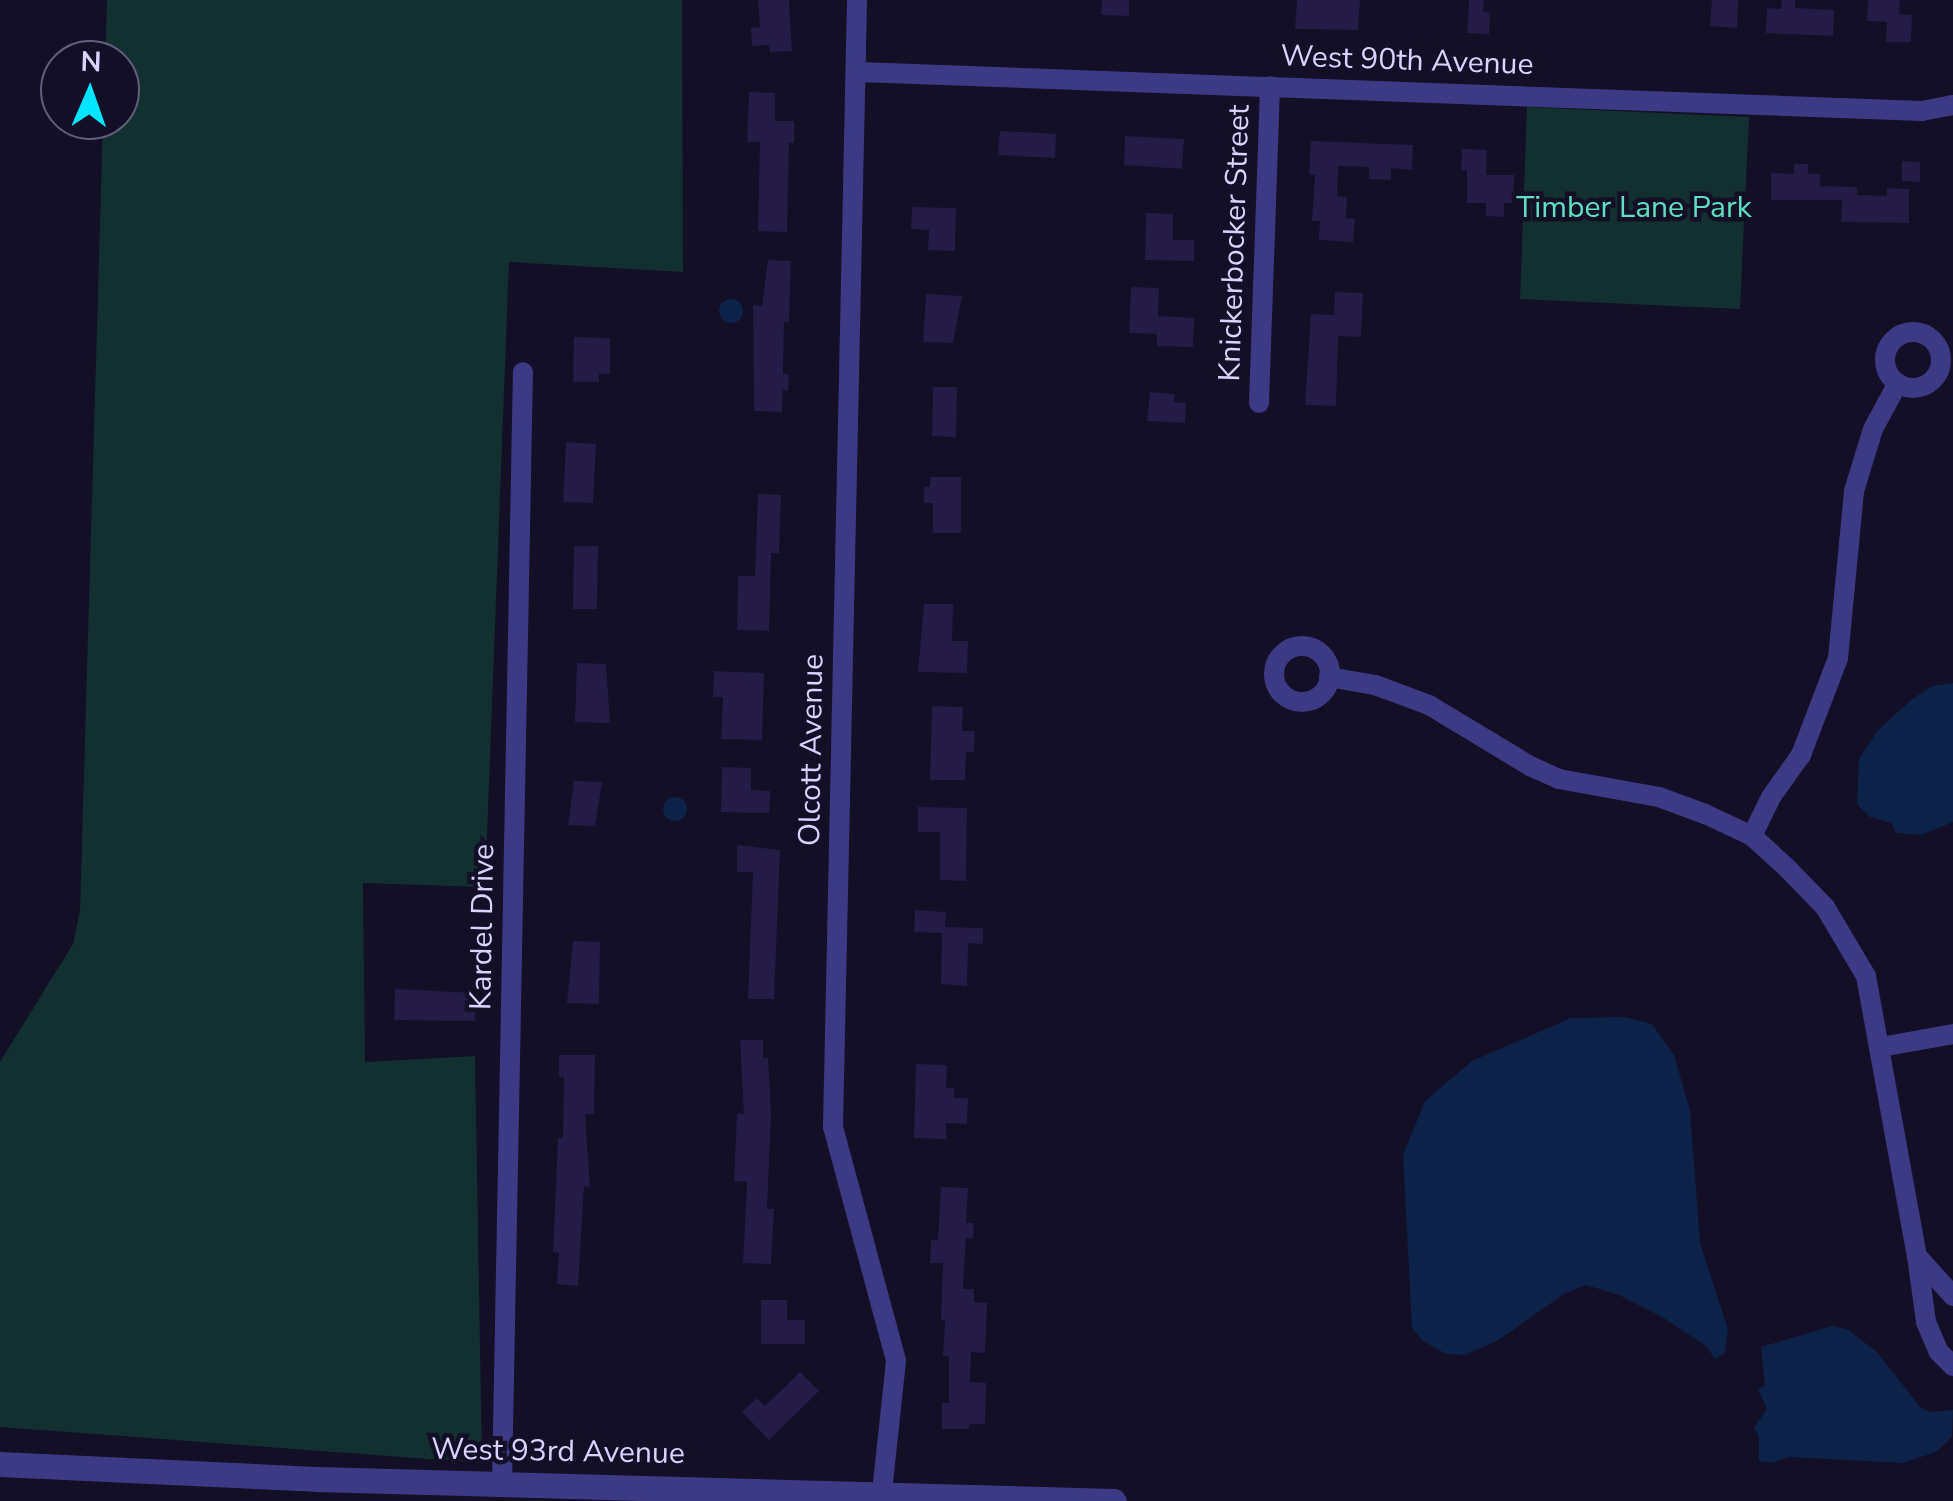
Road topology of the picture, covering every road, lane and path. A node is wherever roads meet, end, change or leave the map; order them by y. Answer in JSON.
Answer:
{"nodes":[{"id":1,"x":857,"y":0,"type":"edge"},
{"id":2,"x":859,"y":72,"type":"junction"},
{"id":3,"x":1270,"y":86,"type":"junction"},
{"id":4,"x":1953,"y":105,"type":"edge"},
{"id":5,"x":523,"y":372,"type":"dead end"},
{"id":6,"x":1898,"y":384,"type":"dead end"},
{"id":7,"x":1259,"y":402,"type":"dead end"},
{"id":8,"x":1329,"y":677,"type":"dead end"},
{"id":9,"x":1752,"y":836,"type":"junction"},
{"id":10,"x":1953,"y":1034,"type":"edge"},
{"id":11,"x":1881,"y":1047,"type":"junction"},
{"id":12,"x":1918,"y":1256,"type":"junction"},
{"id":13,"x":1953,"y":1296,"type":"edge"},
{"id":14,"x":1950,"y":1355,"type":"edge"},
{"id":15,"x":0,"y":1464,"type":"edge"},
{"id":16,"x":502,"y":1483,"type":"junction"},
{"id":17,"x":316,"y":1490,"type":"edge"},
{"id":18,"x":882,"y":1492,"type":"junction"},
{"id":19,"x":684,"y":1494,"type":"edge"},
{"id":20,"x":1013,"y":1500,"type":"edge"},
{"id":21,"x":1114,"y":1501,"type":"edge"}],
"edges":[{"from":1,"to":2,"type":"street","name":"Olcott Avenue"},
{"from":2,"to":3,"type":"street","name":"West 90th Avenue"},
{"from":2,"to":18,"type":"street","name":"Olcott Avenue"},
{"from":3,"to":4,"type":"street","name":"West 90th Avenue"},
{"from":3,"to":7,"type":"street","name":"Knickerbocker Street"},
{"from":5,"to":16,"type":"street","name":"Kardel Drive"},
{"from":6,"to":9,"type":"street"},
{"from":8,"to":9,"type":"street"},
{"from":9,"to":11,"type":"street"},
{"from":10,"to":11,"type":"street"},
{"from":11,"to":12,"type":"street"},
{"from":12,"to":13,"type":"street"},
{"from":12,"to":14,"type":"street"},
{"from":15,"to":17,"type":"street","name":"West 93rd Avenue"},
{"from":16,"to":17,"type":"street","name":"West 93rd Avenue"},
{"from":16,"to":19,"type":"street","name":"West 93rd Avenue"},
{"from":18,"to":19,"type":"street","name":"West 93rd Avenue"},
{"from":18,"to":20,"type":"street","name":"West 93rd Avenue"},
{"from":20,"to":21,"type":"street","name":"West 93rd Avenue"}]}
